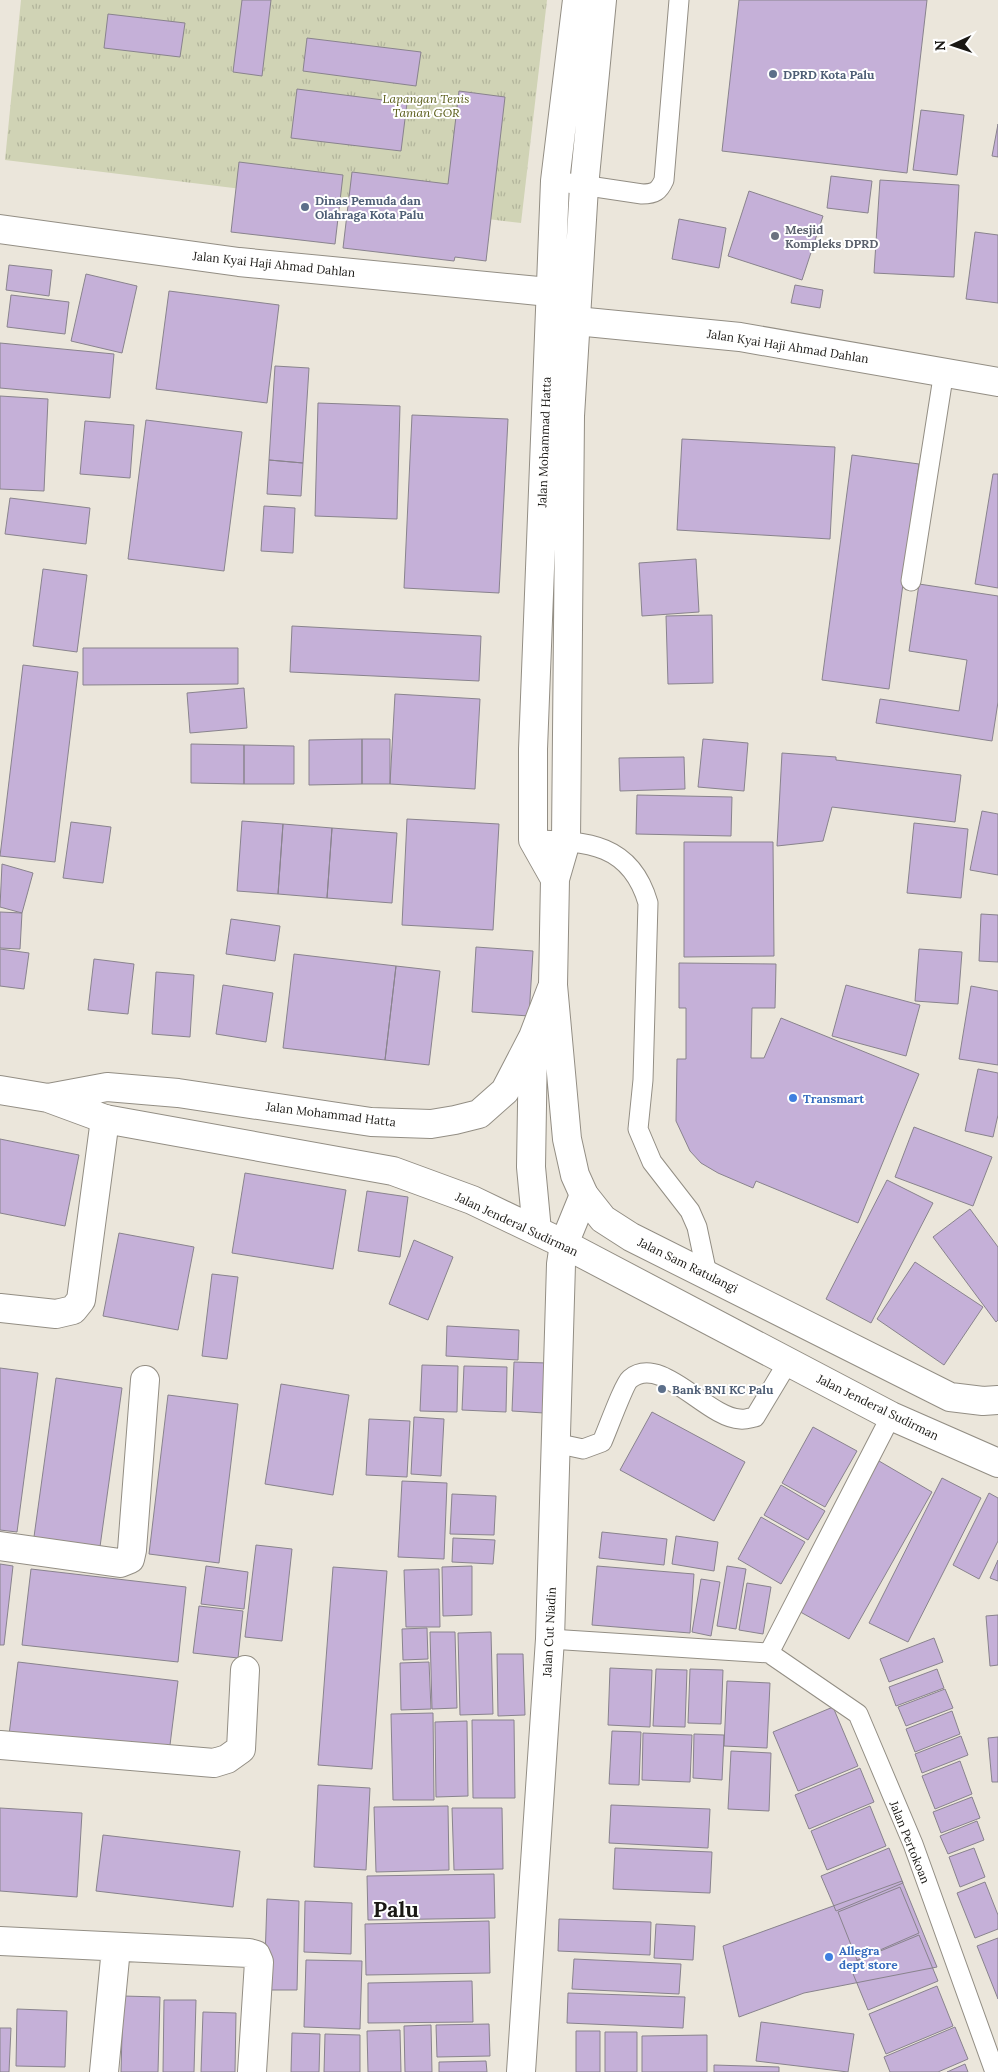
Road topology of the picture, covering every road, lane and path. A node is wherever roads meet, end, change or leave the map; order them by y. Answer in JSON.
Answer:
{"nodes":[{"id":1,"x":577,"y":0,"type":"edge"},
{"id":2,"x":602,"y":0,"type":"edge"},
{"id":3,"x":679,"y":0,"type":"edge"},
{"id":4,"x":555,"y":181,"type":"junction"},
{"id":5,"x":584,"y":187,"type":"junction"},
{"id":6,"x":0,"y":229,"type":"edge"},
{"id":7,"x":549,"y":292,"type":"junction"},
{"id":8,"x":576,"y":321,"type":"junction"},
{"id":9,"x":944,"y":371,"type":"junction"},
{"id":10,"x":998,"y":382,"type":"edge"},
{"id":11,"x":912,"y":581,"type":"dead end"},
{"id":12,"x":533,"y":840,"type":"junction"},
{"id":13,"x":566,"y":841,"type":"junction"},
{"id":14,"x":554,"y":880,"type":"junction"},
{"id":15,"x":553,"y":985,"type":"junction"},
{"id":16,"x":533,"y":1037,"type":"junction"},
{"id":17,"x":0,"y":1090,"type":"edge"},
{"id":18,"x":48,"y":1098,"type":"junction"},
{"id":19,"x":104,"y":1119,"type":"junction"},
{"id":20,"x":584,"y":1196,"type":"junction"},
{"id":21,"x":537,"y":1231,"type":"junction"},
{"id":22,"x":564,"y":1244,"type":"junction"},
{"id":23,"x":707,"y":1274,"type":"junction"},
{"id":24,"x":0,"y":1308,"type":"edge"},
{"id":25,"x":788,"y":1362,"type":"junction"},
{"id":26,"x":145,"y":1380,"type":"dead end"},
{"id":27,"x":998,"y":1400,"type":"edge"},
{"id":28,"x":891,"y":1416,"type":"junction"},
{"id":29,"x":556,"y":1443,"type":"junction"},
{"id":30,"x":998,"y":1463,"type":"edge"},
{"id":31,"x":0,"y":1546,"type":"edge"},
{"id":32,"x":550,"y":1639,"type":"junction"},
{"id":33,"x":769,"y":1653,"type":"junction"},
{"id":34,"x":245,"y":1670,"type":"dead end"},
{"id":35,"x":0,"y":1745,"type":"edge"},
{"id":36,"x":0,"y":1941,"type":"edge"},
{"id":37,"x":116,"y":1948,"type":"junction"},
{"id":38,"x":104,"y":2072,"type":"edge"},
{"id":39,"x":252,"y":2072,"type":"edge"},
{"id":40,"x":521,"y":2072,"type":"edge"},
{"id":41,"x":995,"y":2072,"type":"edge"}],
"edges":[{"from":1,"to":4,"type":"main road","name":"Jalan Mohammad Hatta"},
{"from":2,"to":5,"type":"main road","name":"Jalan Mohammad Hatta"},
{"from":3,"to":5,"type":"lane"},
{"from":4,"to":5,"type":"lane"},
{"from":4,"to":7,"type":"main road","name":"Jalan Mohammad Hatta"},
{"from":5,"to":8,"type":"main road","name":"Jalan Mohammad Hatta"},
{"from":6,"to":7,"type":"main road","name":"Jalan Kyai Haji Ahmad Dahlan"},
{"from":7,"to":12,"type":"main road","name":"Jalan Mohammad Hatta"},
{"from":8,"to":9,"type":"main road","name":"Jalan Kyai Haji Ahmad Dahlan"},
{"from":8,"to":13,"type":"main road","name":"Jalan Mohammad Hatta"},
{"from":9,"to":10,"type":"main road","name":"Jalan Kyai Haji Ahmad Dahlan"},
{"from":9,"to":11,"type":"lane"},
{"from":12,"to":13,"type":"lane"},
{"from":12,"to":14,"type":"main road","name":"Jalan Mohammad Hatta"},
{"from":13,"to":14,"type":"main road","name":"Jalan Mohammad Hatta"},
{"from":13,"to":23,"type":"lane"},
{"from":14,"to":15,"type":"main road","name":"Jalan Mohammad Hatta"},
{"from":15,"to":16,"type":"main road","name":"Jalan Mohammad Hatta"},
{"from":15,"to":20,"type":"main road","name":"Jalan Sam Ratulangi"},
{"from":16,"to":18,"type":"main road","name":"Jalan Mohammad Hatta"},
{"from":16,"to":21,"type":"main road"},
{"from":17,"to":18,"type":"main road","name":"Jalan Jenderal Sudirman"},
{"from":18,"to":19,"type":"main road","name":"Jalan Jenderal Sudirman"},
{"from":19,"to":21,"type":"main road","name":"Jalan Jenderal Sudirman"},
{"from":19,"to":24,"type":"main road"},
{"from":20,"to":22,"type":"main road","name":"Jalan Cut Niadin"},
{"from":20,"to":23,"type":"main road","name":"Jalan Sam Ratulangi"},
{"from":21,"to":22,"type":"main road","name":"Jalan Jenderal Sudirman"},
{"from":22,"to":25,"type":"main road","name":"Jalan Jenderal Sudirman"},
{"from":22,"to":29,"type":"main road","name":"Jalan Cut Niadin"},
{"from":23,"to":27,"type":"main road","name":"Jalan Sam Ratulangi"},
{"from":25,"to":28,"type":"main road","name":"Jalan Jenderal Sudirman"},
{"from":25,"to":29,"type":"lane"},
{"from":26,"to":31,"type":"main road"},
{"from":28,"to":30,"type":"main road","name":"Jalan Jenderal Sudirman"},
{"from":28,"to":33,"type":"lane"},
{"from":29,"to":32,"type":"main road","name":"Jalan Cut Niadin"},
{"from":32,"to":33,"type":"lane"},
{"from":32,"to":40,"type":"main road","name":"Jalan Cut Niadin"},
{"from":33,"to":41,"type":"lane","name":"Jalan Pertokoan"},
{"from":34,"to":35,"type":"main road"},
{"from":36,"to":37,"type":"main road"},
{"from":37,"to":38,"type":"main road"},
{"from":37,"to":39,"type":"main road"}]}
